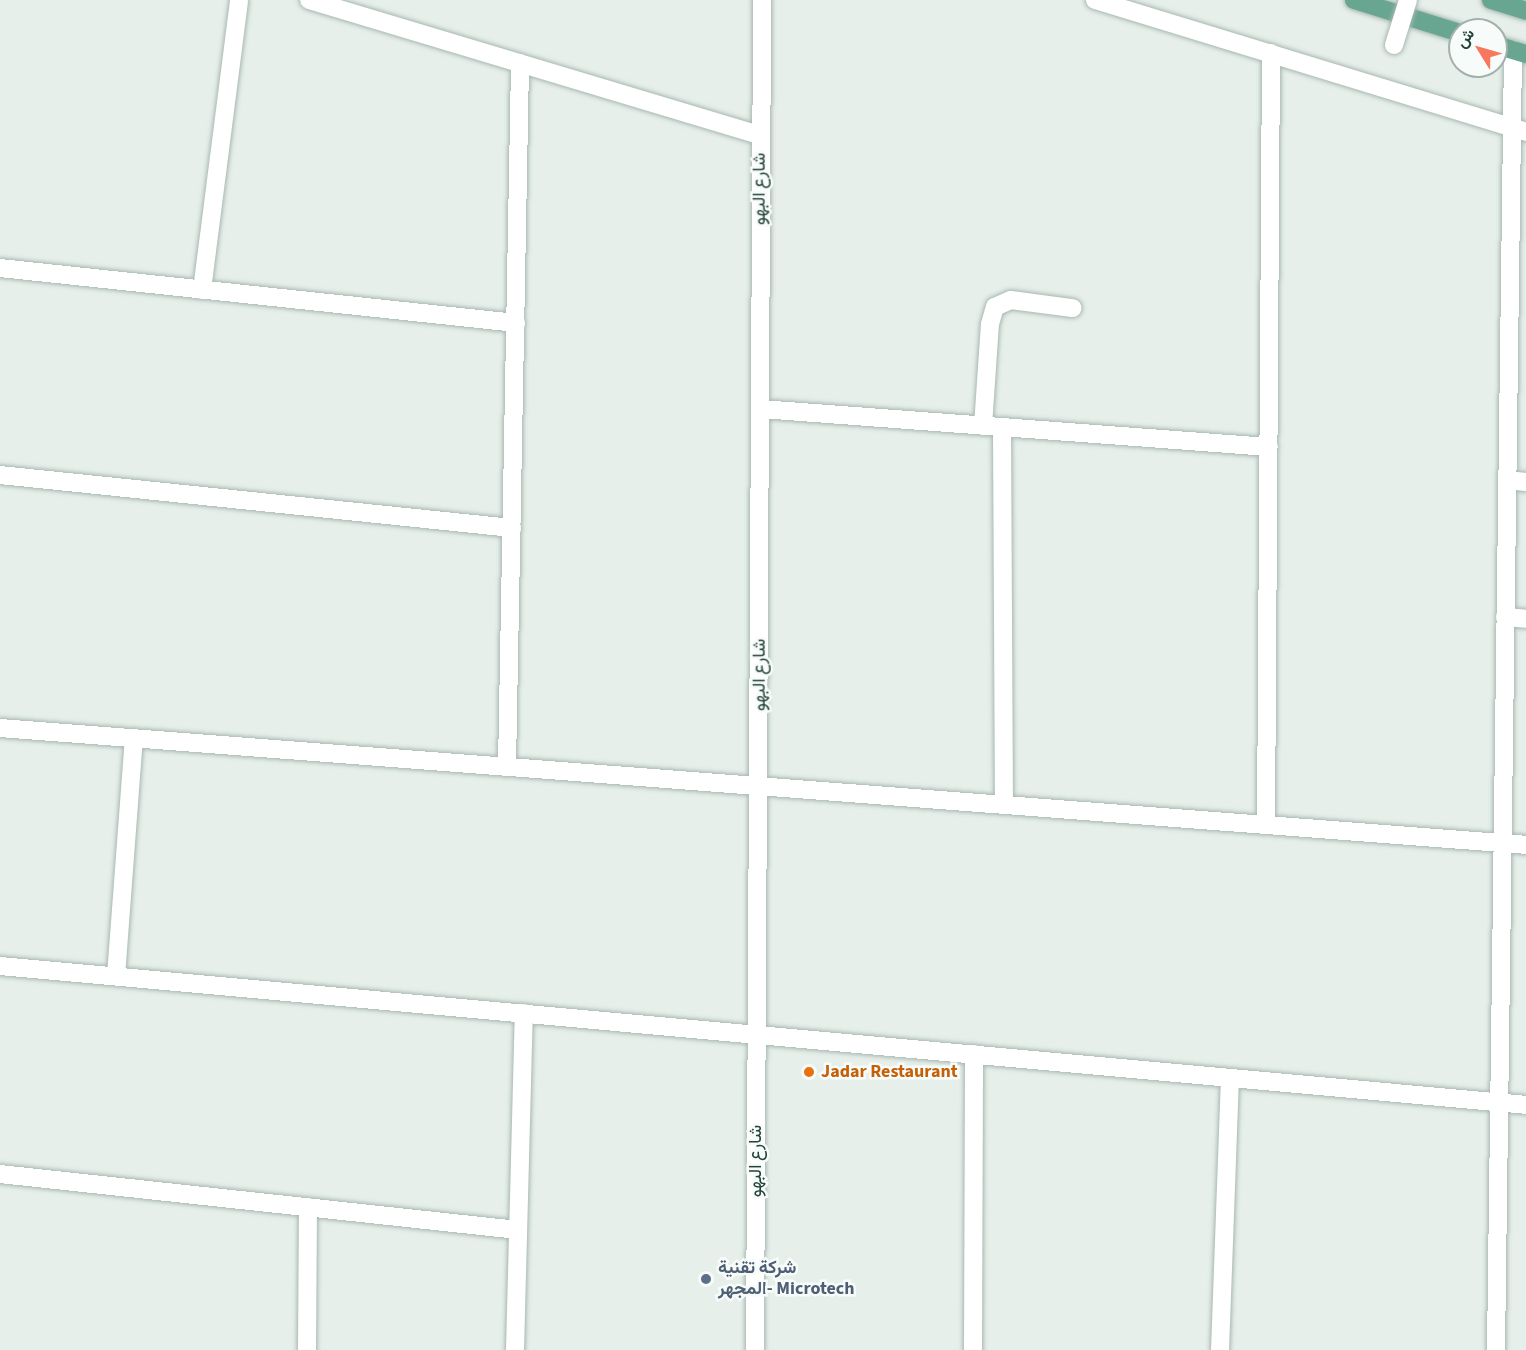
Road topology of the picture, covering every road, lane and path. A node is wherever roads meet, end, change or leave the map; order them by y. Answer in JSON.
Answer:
{"nodes":[{"id":1,"x":239,"y":0,"type":"edge"},
{"id":2,"x":309,"y":0,"type":"edge"},
{"id":3,"x":762,"y":0,"type":"edge"},
{"id":4,"x":1095,"y":0,"type":"edge"},
{"id":5,"x":1354,"y":0,"type":"edge"},
{"id":6,"x":1408,"y":0,"type":"edge"},
{"id":7,"x":1491,"y":0,"type":"edge"},
{"id":8,"x":1526,"y":11,"type":"edge"},
{"id":9,"x":1448,"y":29,"type":"edge"},
{"id":10,"x":1394,"y":45,"type":"dead end"},
{"id":11,"x":1512,"y":50,"type":"edge"},
{"id":12,"x":1271,"y":53,"type":"junction"},
{"id":13,"x":519,"y":63,"type":"junction"},
{"id":14,"x":1519,"y":129,"type":"edge"},
{"id":15,"x":760,"y":135,"type":"junction"},
{"id":16,"x":0,"y":268,"type":"edge"},
{"id":17,"x":202,"y":290,"type":"junction"},
{"id":18,"x":1072,"y":308,"type":"dead end"},
{"id":19,"x":516,"y":323,"type":"junction"},
{"id":20,"x":761,"y":410,"type":"junction"},
{"id":21,"x":983,"y":426,"type":"junction"},
{"id":22,"x":1002,"y":427,"type":"junction"},
{"id":23,"x":1269,"y":447,"type":"junction"},
{"id":24,"x":0,"y":475,"type":"edge"},
{"id":25,"x":1507,"y":480,"type":"junction"},
{"id":26,"x":1526,"y":482,"type":"edge"},
{"id":27,"x":512,"y":528,"type":"junction"},
{"id":28,"x":1505,"y":617,"type":"junction"},
{"id":29,"x":1526,"y":619,"type":"edge"},
{"id":30,"x":0,"y":728,"type":"edge"},
{"id":31,"x":134,"y":739,"type":"junction"},
{"id":32,"x":507,"y":767,"type":"junction"},
{"id":33,"x":759,"y":787,"type":"junction"},
{"id":34,"x":1004,"y":806,"type":"junction"},
{"id":35,"x":1266,"y":825,"type":"junction"},
{"id":36,"x":1502,"y":843,"type":"junction"},
{"id":37,"x":1526,"y":845,"type":"edge"},
{"id":38,"x":0,"y":966,"type":"edge"},
{"id":39,"x":116,"y":976,"type":"junction"},
{"id":40,"x":524,"y":1013,"type":"junction"},
{"id":41,"x":756,"y":1035,"type":"junction"},
{"id":42,"x":974,"y":1054,"type":"junction"},
{"id":43,"x":1230,"y":1078,"type":"junction"},
{"id":44,"x":1498,"y":1102,"type":"junction"},
{"id":45,"x":1526,"y":1105,"type":"edge"},
{"id":46,"x":0,"y":1174,"type":"edge"},
{"id":47,"x":308,"y":1207,"type":"junction"},
{"id":48,"x":518,"y":1230,"type":"junction"},
{"id":49,"x":307,"y":1350,"type":"edge"},
{"id":50,"x":514,"y":1350,"type":"edge"},
{"id":51,"x":755,"y":1350,"type":"edge"},
{"id":52,"x":973,"y":1350,"type":"edge"},
{"id":53,"x":1220,"y":1350,"type":"edge"},
{"id":54,"x":1496,"y":1350,"type":"edge"}],
"edges":[{"from":1,"to":17,"type":"street"},
{"from":2,"to":13,"type":"street"},
{"from":3,"to":15,"type":"street","name":"شارع البهو"},
{"from":4,"to":12,"type":"street"},
{"from":5,"to":9,"type":"main road"},
{"from":6,"to":10,"type":"street","bridge":true},
{"from":7,"to":8,"type":"main road"},
{"from":11,"to":14,"type":"street"},
{"from":12,"to":14,"type":"street"},
{"from":12,"to":23,"type":"street"},
{"from":13,"to":15,"type":"street"},
{"from":13,"to":19,"type":"street"},
{"from":14,"to":25,"type":"street"},
{"from":15,"to":20,"type":"street","name":"شارع البهو"},
{"from":16,"to":17,"type":"street"},
{"from":17,"to":19,"type":"street"},
{"from":18,"to":21,"type":"street"},
{"from":19,"to":27,"type":"street"},
{"from":20,"to":21,"type":"street"},
{"from":20,"to":33,"type":"street","name":"شارع البهو"},
{"from":21,"to":22,"type":"street"},
{"from":22,"to":23,"type":"street"},
{"from":22,"to":34,"type":"street"},
{"from":23,"to":35,"type":"street"},
{"from":24,"to":27,"type":"street"},
{"from":25,"to":26,"type":"street"},
{"from":25,"to":28,"type":"street"},
{"from":27,"to":32,"type":"street"},
{"from":28,"to":29,"type":"street"},
{"from":28,"to":36,"type":"street"},
{"from":30,"to":31,"type":"street"},
{"from":31,"to":32,"type":"street"},
{"from":31,"to":39,"type":"street"},
{"from":32,"to":33,"type":"street"},
{"from":33,"to":34,"type":"street"},
{"from":33,"to":41,"type":"street","name":"شارع البهو"},
{"from":34,"to":35,"type":"street"},
{"from":35,"to":36,"type":"street"},
{"from":36,"to":37,"type":"street"},
{"from":36,"to":44,"type":"street"},
{"from":38,"to":39,"type":"street"},
{"from":39,"to":40,"type":"street"},
{"from":40,"to":41,"type":"street"},
{"from":40,"to":48,"type":"street"},
{"from":41,"to":42,"type":"street"},
{"from":41,"to":51,"type":"street","name":"شارع البهو"},
{"from":42,"to":43,"type":"street"},
{"from":42,"to":52,"type":"street"},
{"from":43,"to":44,"type":"street"},
{"from":43,"to":53,"type":"street"},
{"from":44,"to":45,"type":"street"},
{"from":44,"to":54,"type":"street"},
{"from":46,"to":47,"type":"street"},
{"from":47,"to":48,"type":"street"},
{"from":47,"to":49,"type":"street"},
{"from":48,"to":50,"type":"street"}]}
